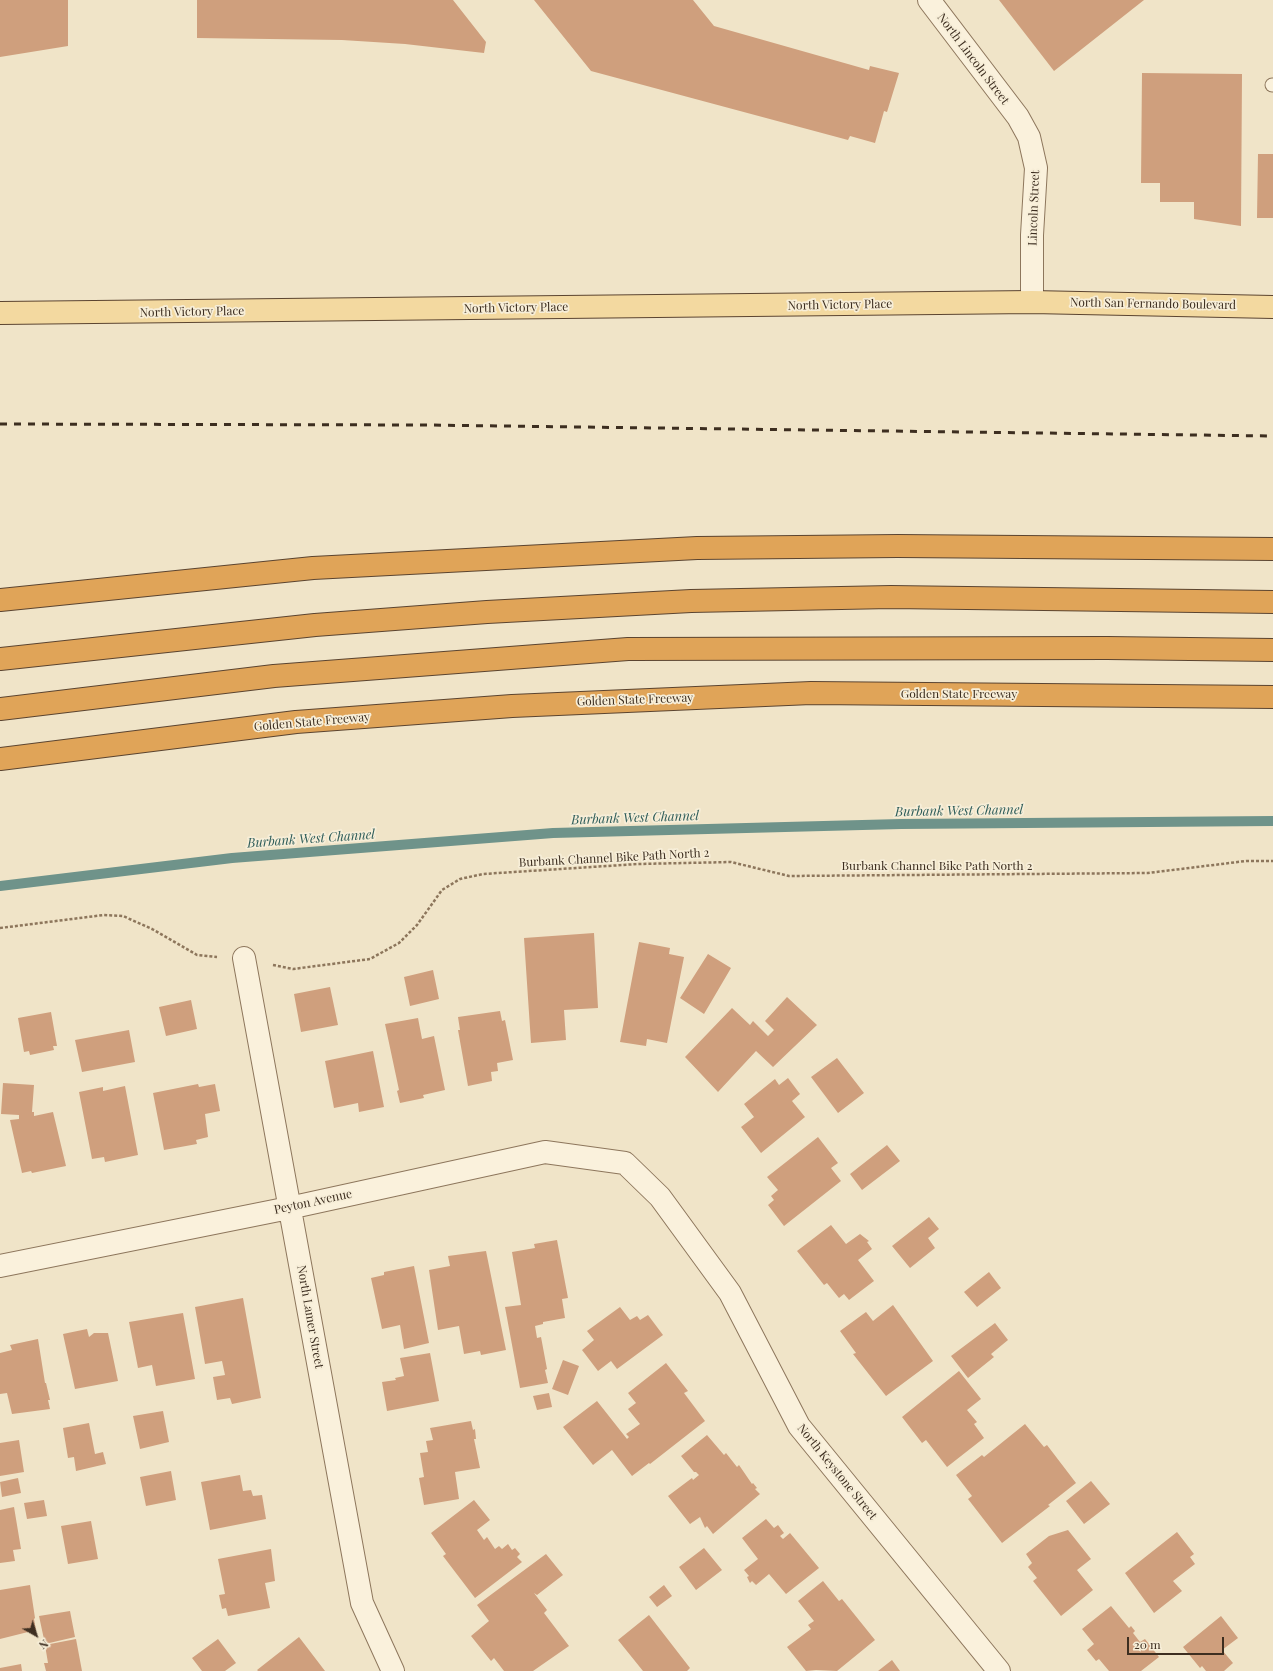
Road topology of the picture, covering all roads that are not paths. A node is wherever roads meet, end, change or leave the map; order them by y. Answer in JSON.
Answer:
{"nodes":[{"id":1,"x":929,"y":0,"type":"edge"},
{"id":2,"x":1018,"y":117,"type":"joint"},
{"id":3,"x":1032,"y":302,"type":"junction"},
{"id":4,"x":1273,"y":307,"type":"edge"},
{"id":5,"x":0,"y":314,"type":"edge"},
{"id":6,"x":1273,"y":549,"type":"edge"},
{"id":7,"x":0,"y":593,"type":"edge"},
{"id":8,"x":28,"y":596,"type":"junction"},
{"id":9,"x":0,"y":600,"type":"edge"},
{"id":10,"x":1273,"y":602,"type":"edge"},
{"id":11,"x":1273,"y":650,"type":"edge"},
{"id":12,"x":0,"y":659,"type":"edge"},
{"id":13,"x":1273,"y":697,"type":"edge"},
{"id":14,"x":0,"y":709,"type":"edge"},
{"id":15,"x":0,"y":759,"type":"edge"},
{"id":16,"x":244,"y":958,"type":"road end"},
{"id":17,"x":625,"y":1163,"type":"joint"},
{"id":18,"x":289,"y":1208,"type":"junction"},
{"id":19,"x":0,"y":1266,"type":"edge"},
{"id":20,"x":393,"y":1671,"type":"edge"},
{"id":21,"x":999,"y":1671,"type":"edge"}],
"edges":[{"from":1,"to":2,"type":"street","name":"North Lincoln Street"},
{"from":2,"to":3,"type":"street","name":"Lincoln Street"},
{"from":3,"to":4,"type":"main road","name":"North San Fernando Boulevard"},
{"from":3,"to":5,"type":"main road","name":"North Victory Place"},
{"from":6,"to":8,"type":"highway"},
{"from":7,"to":8,"type":"highway"},
{"from":8,"to":9,"type":"highway"},
{"from":10,"to":12,"type":"highway"},
{"from":11,"to":14,"type":"highway"},
{"from":13,"to":15,"type":"highway","name":"Golden State Freeway"},
{"from":16,"to":18,"type":"street","name":"North Lamer Street"},
{"from":17,"to":18,"type":"street","name":"Peyton Avenue"},
{"from":17,"to":21,"type":"street","name":"North Keystone Street"},
{"from":18,"to":19,"type":"street","name":"Peyton Avenue"},
{"from":18,"to":20,"type":"street","name":"North Lamer Street"}]}
